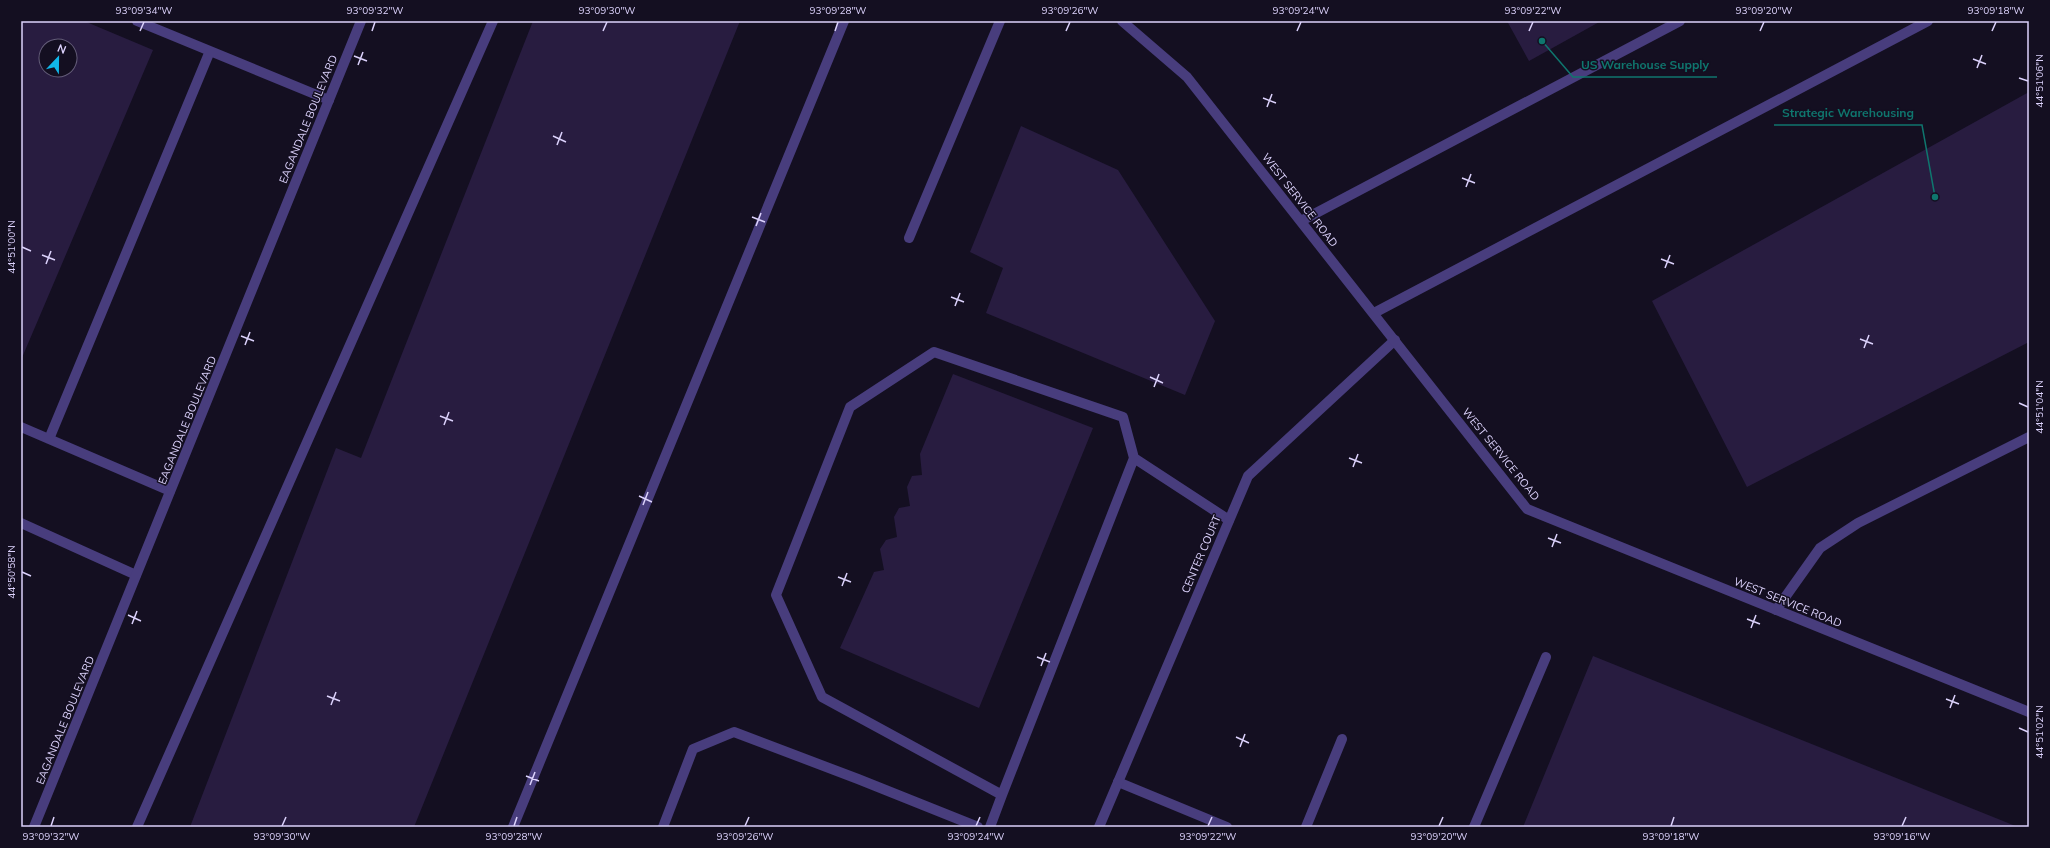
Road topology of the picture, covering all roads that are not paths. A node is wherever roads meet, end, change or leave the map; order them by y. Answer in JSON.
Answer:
{"nodes":[{"id":1,"x":137,"y":21,"type":"edge"},
{"id":2,"x":361,"y":21,"type":"edge"},
{"id":3,"x":493,"y":21,"type":"edge"},
{"id":4,"x":844,"y":21,"type":"edge"},
{"id":5,"x":1000,"y":21,"type":"edge"},
{"id":6,"x":1122,"y":21,"type":"edge"},
{"id":7,"x":1680,"y":21,"type":"edge"},
{"id":8,"x":1928,"y":21,"type":"edge"},
{"id":9,"x":210,"y":51,"type":"junction"},
{"id":10,"x":329,"y":100,"type":"junction"},
{"id":11,"x":1301,"y":221,"type":"junction"},
{"id":12,"x":909,"y":238,"type":"dead end"},
{"id":13,"x":1374,"y":313,"type":"junction"},
{"id":14,"x":1395,"y":340,"type":"junction"},
{"id":15,"x":21,"y":427,"type":"edge"},
{"id":16,"x":2029,"y":437,"type":"edge"},
{"id":17,"x":48,"y":439,"type":"junction"},
{"id":18,"x":1134,"y":458,"type":"junction"},
{"id":19,"x":170,"y":491,"type":"junction"},
{"id":20,"x":1229,"y":520,"type":"junction"},
{"id":21,"x":21,"y":524,"type":"edge"},
{"id":22,"x":136,"y":575,"type":"junction"},
{"id":23,"x":1776,"y":610,"type":"junction"},
{"id":24,"x":1546,"y":657,"type":"dead end"},
{"id":25,"x":2029,"y":712,"type":"edge"},
{"id":26,"x":1342,"y":739,"type":"dead end"},
{"id":27,"x":1118,"y":782,"type":"junction"},
{"id":28,"x":1002,"y":795,"type":"junction"},
{"id":29,"x":34,"y":827,"type":"edge"},
{"id":30,"x":138,"y":827,"type":"edge"},
{"id":31,"x":513,"y":827,"type":"edge"},
{"id":32,"x":663,"y":827,"type":"edge"},
{"id":33,"x":978,"y":827,"type":"edge"},
{"id":34,"x":990,"y":827,"type":"edge"},
{"id":35,"x":1099,"y":827,"type":"edge"},
{"id":36,"x":1227,"y":827,"type":"edge"},
{"id":37,"x":1306,"y":827,"type":"edge"},
{"id":38,"x":1474,"y":827,"type":"edge"}],
"edges":[{"from":1,"to":9,"type":"street"},
{"from":2,"to":10,"type":"street","name":"EAGANDALE BOULEVARD"},
{"from":3,"to":30,"type":"street"},
{"from":4,"to":31,"type":"street"},
{"from":5,"to":12,"type":"street"},
{"from":6,"to":11,"type":"street","name":"WEST SERVICE ROAD"},
{"from":7,"to":11,"type":"street"},
{"from":8,"to":13,"type":"street"},
{"from":9,"to":10,"type":"street"},
{"from":9,"to":17,"type":"street"},
{"from":10,"to":19,"type":"street","name":"EAGANDALE BOULEVARD"},
{"from":11,"to":13,"type":"street","name":"WEST SERVICE ROAD"},
{"from":13,"to":14,"type":"street","name":"WEST SERVICE ROAD"},
{"from":14,"to":20,"type":"street","name":"CENTER COURT"},
{"from":14,"to":23,"type":"street","name":"WEST SERVICE ROAD"},
{"from":15,"to":17,"type":"street"},
{"from":16,"to":23,"type":"street"},
{"from":17,"to":19,"type":"street"},
{"from":18,"to":20,"type":"street"},
{"from":18,"to":28,"type":"street"},
{"from":18,"to":28,"type":"street"},
{"from":19,"to":22,"type":"street","name":"EAGANDALE BOULEVARD"},
{"from":20,"to":27,"type":"street","name":"CENTER COURT"},
{"from":21,"to":22,"type":"street"},
{"from":22,"to":29,"type":"street","name":"EAGANDALE BOULEVARD"},
{"from":23,"to":25,"type":"street","name":"WEST SERVICE ROAD"},
{"from":24,"to":38,"type":"street"},
{"from":26,"to":37,"type":"street"},
{"from":27,"to":35,"type":"street","name":"CENTER COURT"},
{"from":27,"to":36,"type":"street"},
{"from":28,"to":34,"type":"street"},
{"from":32,"to":33,"type":"street"}]}
